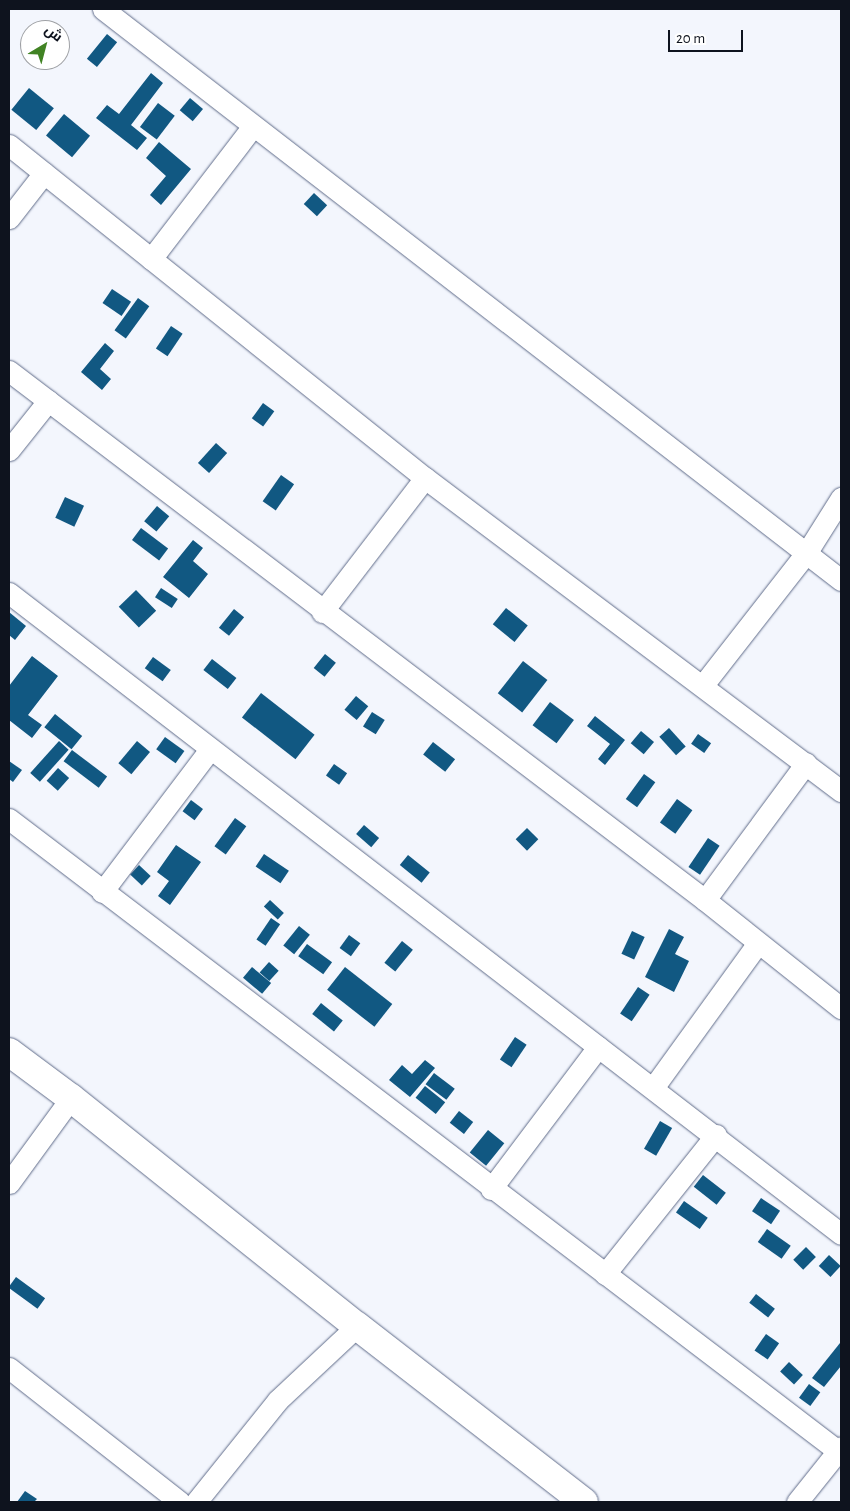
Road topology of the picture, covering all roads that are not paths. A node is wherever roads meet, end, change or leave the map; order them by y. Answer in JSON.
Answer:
{"nodes":[{"id":1,"x":103,"y":9,"type":"edge"},
{"id":2,"x":253,"y":126,"type":"junction"},
{"id":3,"x":9,"y":145,"type":"edge"},
{"id":4,"x":44,"y":173,"type":"junction"},
{"id":5,"x":9,"y":218,"type":"edge"},
{"id":6,"x":151,"y":259,"type":"junction"},
{"id":7,"x":9,"y":371,"type":"edge"},
{"id":8,"x":48,"y":401,"type":"junction"},
{"id":9,"x":9,"y":450,"type":"edge"},
{"id":10,"x":426,"y":478,"type":"junction"},
{"id":11,"x":841,"y":498,"type":"edge"},
{"id":12,"x":807,"y":552,"type":"junction"},
{"id":13,"x":841,"y":580,"type":"edge"},
{"id":14,"x":9,"y":593,"type":"edge"},
{"id":15,"x":322,"y":612,"type":"junction"},
{"id":16,"x":703,"y":686,"type":"junction"},
{"id":17,"x":210,"y":749,"type":"junction"},
{"id":18,"x":806,"y":763,"type":"junction"},
{"id":19,"x":841,"y":791,"type":"edge"},
{"id":20,"x":9,"y":819,"type":"edge"},
{"id":21,"x":102,"y":892,"type":"junction"},
{"id":22,"x":705,"y":900,"type":"junction"},
{"id":23,"x":758,"y":942,"type":"junction"},
{"id":24,"x":841,"y":1008,"type":"edge"},
{"id":25,"x":598,"y":1047,"type":"junction"},
{"id":26,"x":9,"y":1052,"type":"edge"},
{"id":27,"x":653,"y":1088,"type":"junction"},
{"id":28,"x":71,"y":1098,"type":"junction"},
{"id":29,"x":716,"y":1135,"type":"junction"},
{"id":30,"x":9,"y":1183,"type":"edge"},
{"id":31,"x":491,"y":1189,"type":"junction"},
{"id":32,"x":841,"y":1234,"type":"edge"},
{"id":33,"x":605,"y":1274,"type":"junction"},
{"id":34,"x":356,"y":1326,"type":"junction"},
{"id":35,"x":9,"y":1368,"type":"edge"},
{"id":36,"x":840,"y":1449,"type":"edge"},
{"id":37,"x":180,"y":1502,"type":"edge"},
{"id":38,"x":196,"y":1502,"type":"edge"},
{"id":39,"x":584,"y":1502,"type":"edge"},
{"id":40,"x":797,"y":1502,"type":"edge"}],
"edges":[{"from":1,"to":2,"type":"street"},
{"from":2,"to":6,"type":"street"},
{"from":2,"to":12,"type":"street"},
{"from":3,"to":4,"type":"street"},
{"from":4,"to":5,"type":"street"},
{"from":4,"to":6,"type":"street"},
{"from":6,"to":10,"type":"street"},
{"from":7,"to":8,"type":"street"},
{"from":8,"to":9,"type":"street"},
{"from":8,"to":15,"type":"street"},
{"from":10,"to":15,"type":"street"},
{"from":10,"to":16,"type":"street"},
{"from":11,"to":12,"type":"street"},
{"from":12,"to":13,"type":"street"},
{"from":12,"to":16,"type":"street"},
{"from":14,"to":17,"type":"street"},
{"from":15,"to":22,"type":"street"},
{"from":16,"to":18,"type":"street"},
{"from":17,"to":21,"type":"street"},
{"from":17,"to":25,"type":"street"},
{"from":18,"to":19,"type":"street"},
{"from":18,"to":22,"type":"street"},
{"from":20,"to":21,"type":"street"},
{"from":21,"to":31,"type":"street"},
{"from":22,"to":23,"type":"street"},
{"from":23,"to":24,"type":"street"},
{"from":23,"to":27,"type":"street"},
{"from":25,"to":27,"type":"street"},
{"from":25,"to":31,"type":"street"},
{"from":26,"to":28,"type":"street"},
{"from":27,"to":29,"type":"street"},
{"from":28,"to":30,"type":"street"},
{"from":28,"to":34,"type":"street"},
{"from":29,"to":32,"type":"street"},
{"from":29,"to":33,"type":"street"},
{"from":31,"to":33,"type":"street"},
{"from":33,"to":36,"type":"street"},
{"from":34,"to":38,"type":"street"},
{"from":34,"to":39,"type":"street"},
{"from":35,"to":37,"type":"street"},
{"from":36,"to":40,"type":"street"}]}
